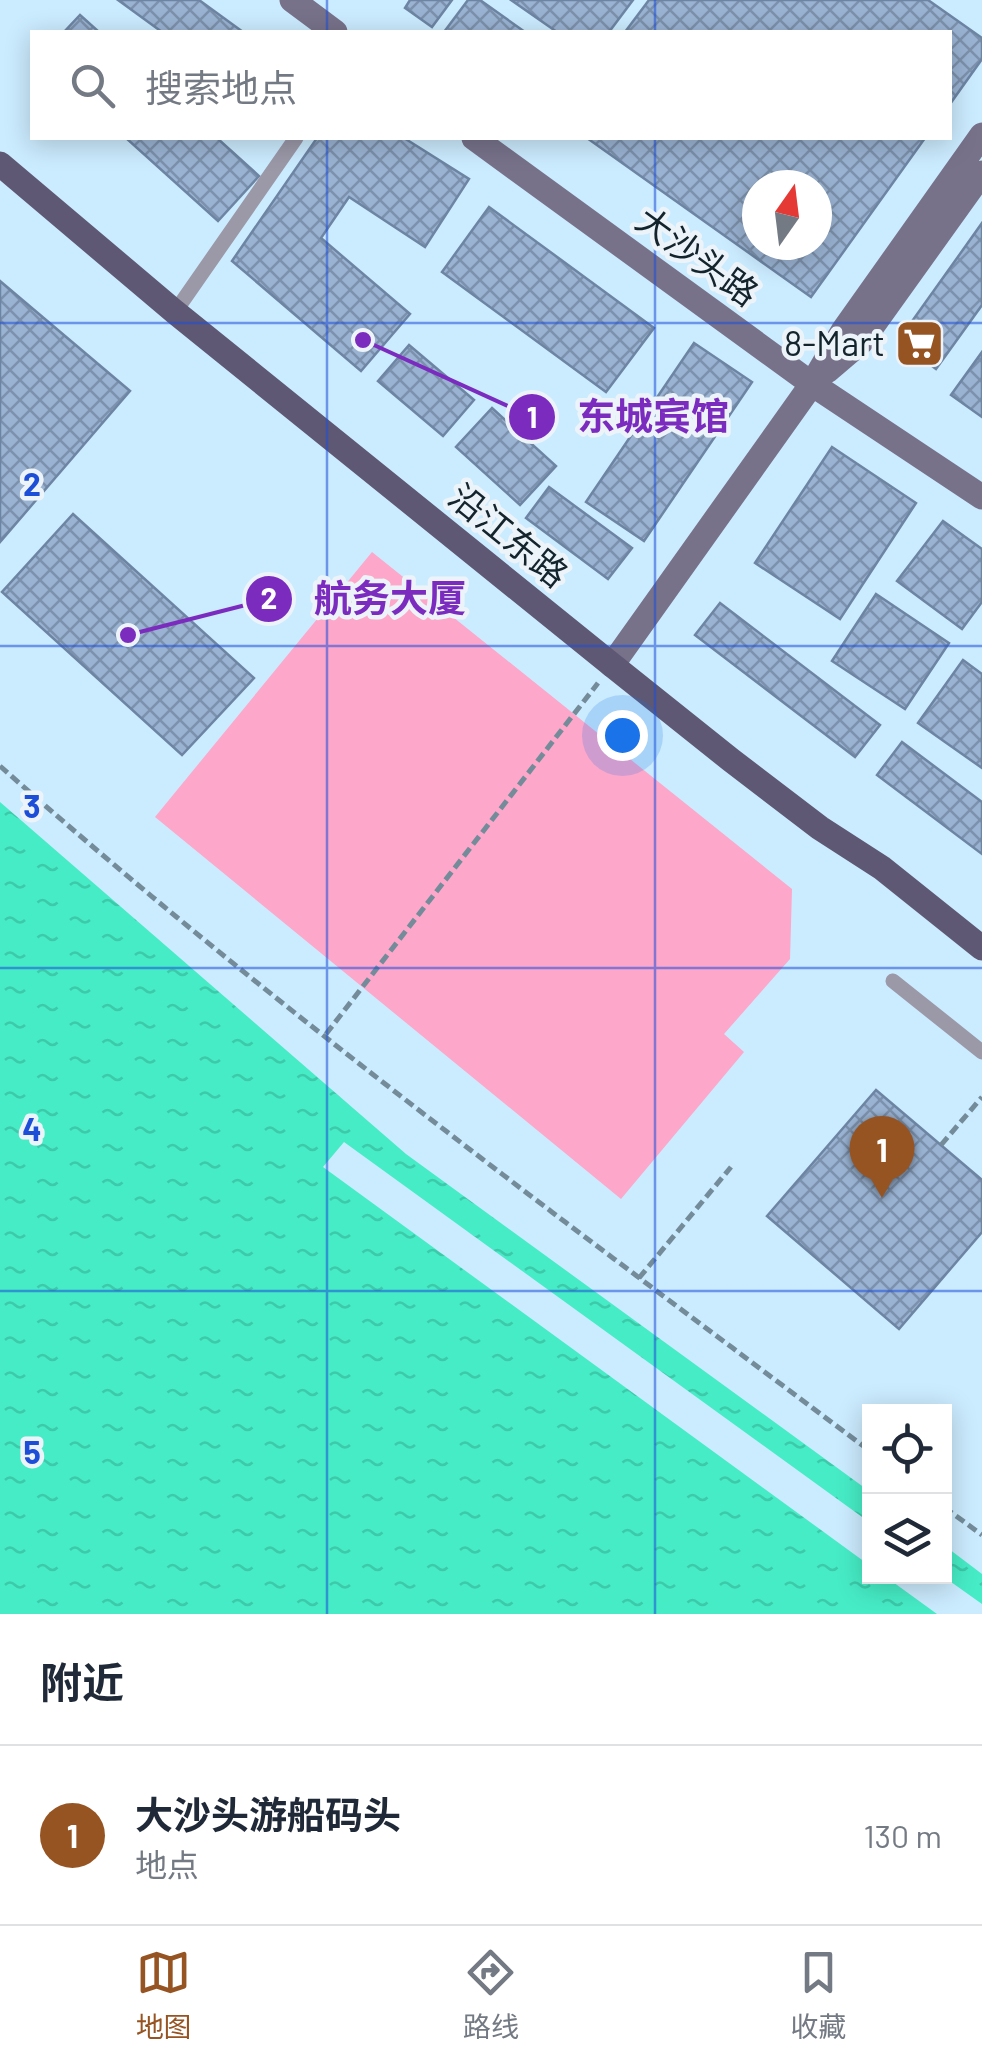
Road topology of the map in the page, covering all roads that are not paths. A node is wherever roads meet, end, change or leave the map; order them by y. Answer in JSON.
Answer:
{"nodes":[{"id":1,"x":292,"y":0,"type":"edge"},
{"id":2,"x":333,"y":30,"type":"edge"},
{"id":3,"x":982,"y":135,"type":"edge"},
{"id":4,"x":295,"y":140,"type":"edge"},
{"id":5,"x":477,"y":140,"type":"edge"},
{"id":6,"x":0,"y":164,"type":"edge"},
{"id":7,"x":982,"y":173,"type":"edge"},
{"id":8,"x":174,"y":312,"type":"junction"},
{"id":9,"x":812,"y":384,"type":"junction"},
{"id":10,"x":982,"y":496,"type":"edge"},
{"id":11,"x":612,"y":665,"type":"junction"},
{"id":12,"x":982,"y":948,"type":"edge"},
{"id":13,"x":893,"y":980,"type":"dead end"},
{"id":14,"x":982,"y":1052,"type":"edge"}],
"edges":[{"from":1,"to":2,"type":"street"},
{"from":3,"to":9,"type":"street"},
{"from":4,"to":8,"type":"lane"},
{"from":5,"to":9,"type":"street","name":"大沙头路"},
{"from":6,"to":8,"type":"main road","name":"沿江东路"},
{"from":7,"to":9,"type":"street"},
{"from":8,"to":11,"type":"main road","name":"沿江东路"},
{"from":9,"to":10,"type":"street","name":"大沙头路"},
{"from":9,"to":11,"type":"street"},
{"from":11,"to":12,"type":"main road","name":"沿江东路"},
{"from":13,"to":14,"type":"lane"}]}
